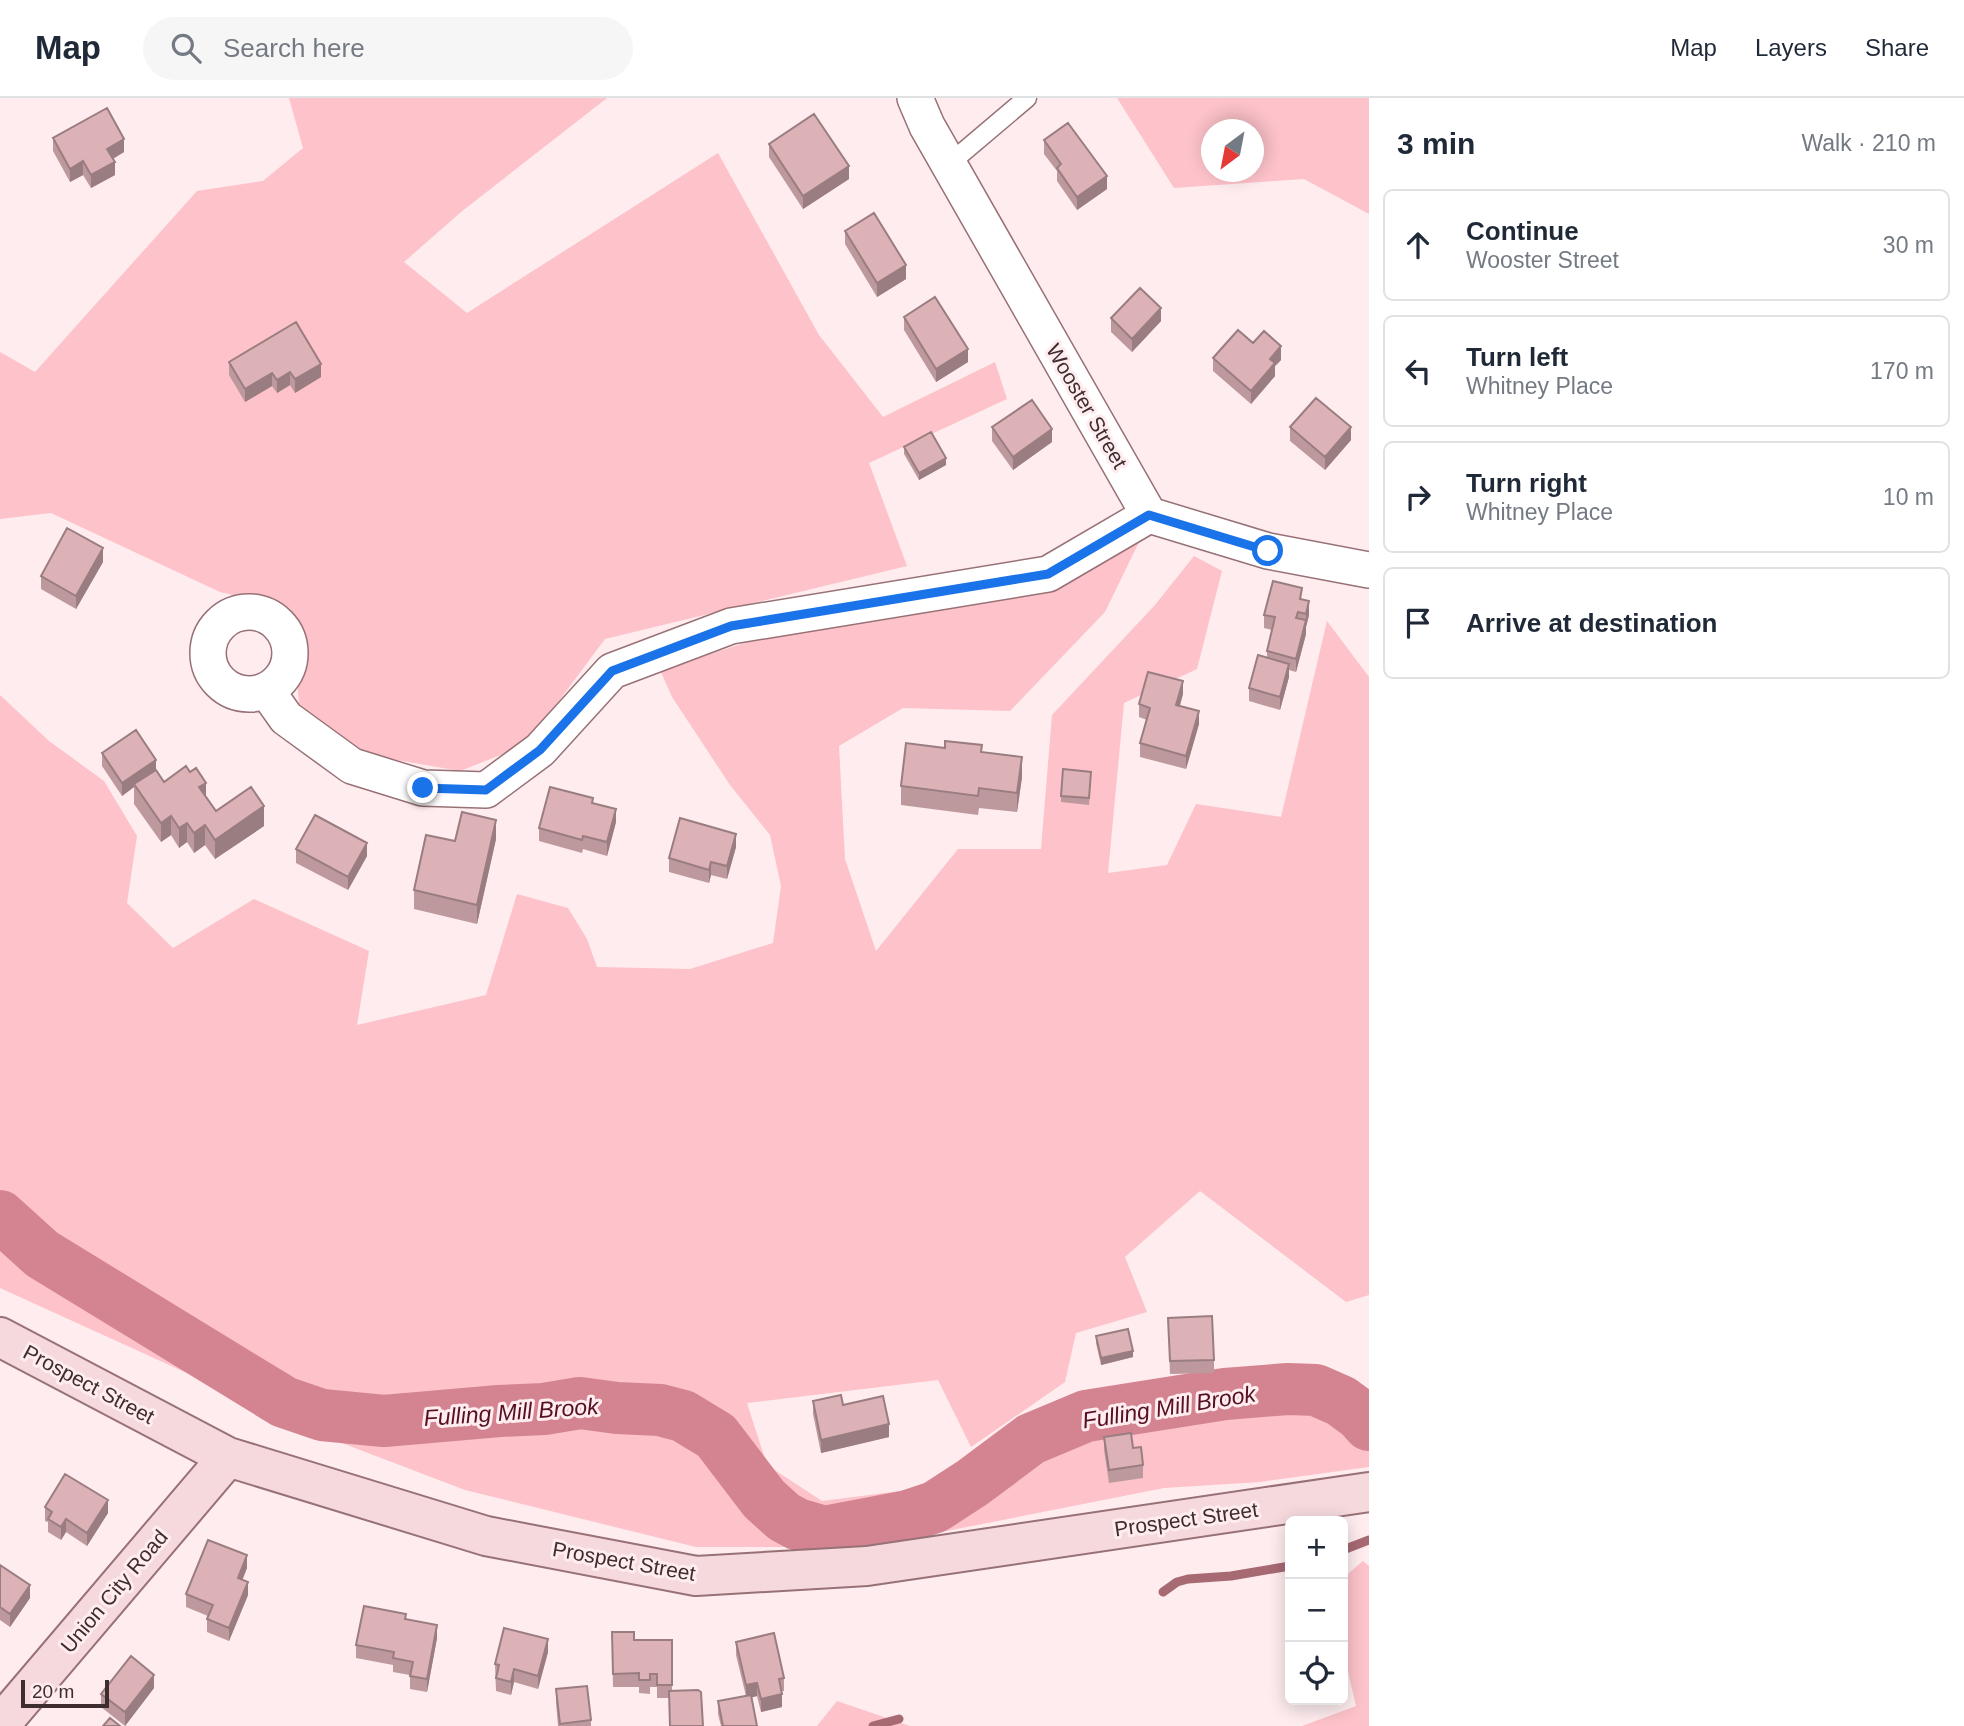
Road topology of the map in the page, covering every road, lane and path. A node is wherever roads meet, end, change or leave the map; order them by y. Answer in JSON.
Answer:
{"nodes":[{"id":1,"x":915,"y":98,"type":"edge"},
{"id":2,"x":1027,"y":98,"type":"edge"},
{"id":3,"x":949,"y":164,"type":"junction"},
{"id":4,"x":1149,"y":515,"type":"junction"},
{"id":5,"x":1369,"y":570,"type":"edge"},
{"id":6,"x":267,"y":691,"type":"dead end"},
{"id":7,"x":0,"y":1338,"type":"edge"},
{"id":8,"x":228,"y":1457,"type":"junction"},
{"id":9,"x":1369,"y":1492,"type":"edge"},
{"id":10,"x":0,"y":1725,"type":"edge"}],
"edges":[{"from":1,"to":3,"type":"street","name":"Wooster Street"},
{"from":2,"to":3,"type":"lane"},
{"from":3,"to":4,"type":"street","name":"Wooster Street"},
{"from":4,"to":5,"type":"street"},
{"from":4,"to":6,"type":"street"},
{"from":7,"to":8,"type":"main road","name":"Prospect Street"},
{"from":8,"to":9,"type":"main road","name":"Prospect Street"},
{"from":8,"to":10,"type":"main road","name":"Union City Road"}]}
